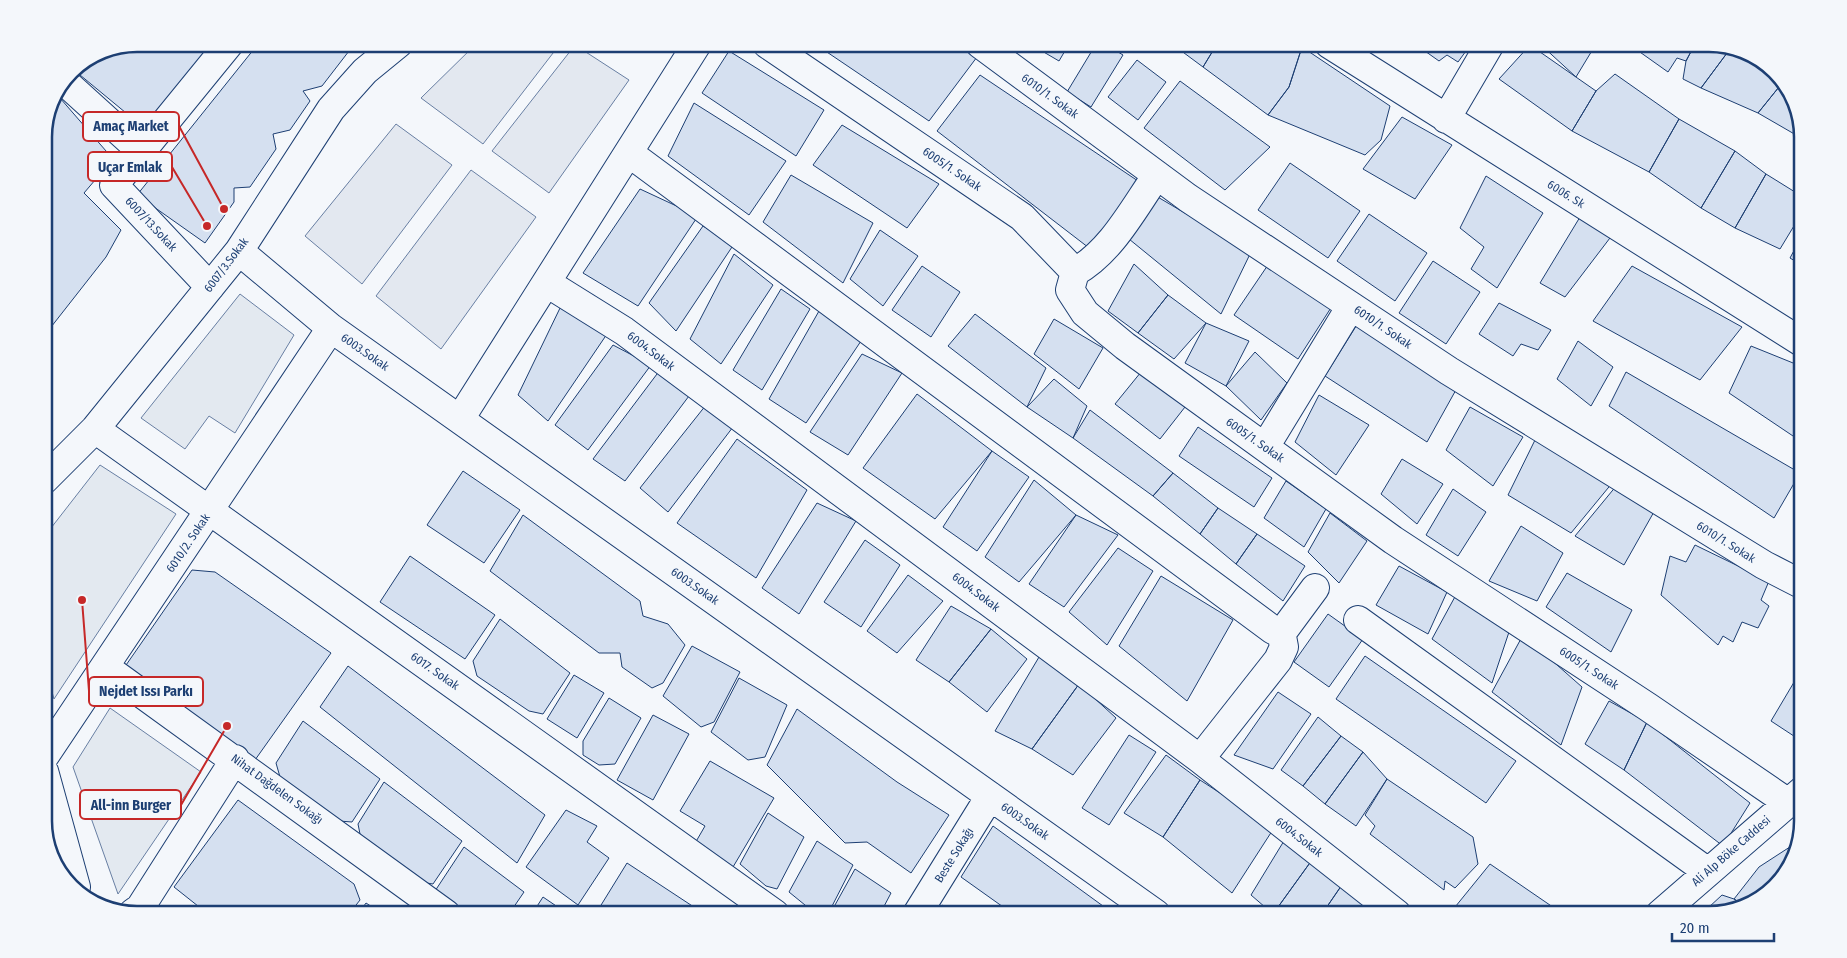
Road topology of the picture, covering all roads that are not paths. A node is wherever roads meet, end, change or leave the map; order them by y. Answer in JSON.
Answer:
{"nodes":[{"id":1,"x":222,"y":52,"type":"edge"},
{"id":2,"x":389,"y":52,"type":"edge"},
{"id":3,"x":692,"y":52,"type":"edge"},
{"id":4,"x":779,"y":52,"type":"edge"},
{"id":5,"x":991,"y":52,"type":"edge"},
{"id":6,"x":1341,"y":52,"type":"edge"},
{"id":7,"x":1485,"y":52,"type":"edge"},
{"id":8,"x":70,"y":86,"type":"edge"},
{"id":9,"x":1446,"y":120,"type":"junction"},
{"id":10,"x":141,"y":151,"type":"junction"},
{"id":11,"x":628,"y":153,"type":"junction"},
{"id":12,"x":1157,"y":175,"type":"junction"},
{"id":13,"x":239,"y":251,"type":"junction"},
{"id":14,"x":1075,"y":272,"type":"junction"},
{"id":15,"x":547,"y":283,"type":"junction"},
{"id":16,"x":210,"y":287,"type":"junction"},
{"id":17,"x":1351,"y":306,"type":"junction"},
{"id":18,"x":331,"y":328,"type":"junction"},
{"id":19,"x":1794,"y":337,"type":"edge"},
{"id":20,"x":460,"y":419,"type":"junction"},
{"id":21,"x":95,"y":429,"type":"junction"},
{"id":22,"x":1265,"y":447,"type":"junction"},
{"id":23,"x":53,"y":471,"type":"edge"},
{"id":24,"x":209,"y":510,"type":"junction"},
{"id":25,"x":1794,"y":580,"type":"edge"},
{"id":26,"x":1315,"y":588,"type":"dead end"},
{"id":27,"x":1358,"y":620,"type":"dead end"},
{"id":28,"x":1281,"y":631,"type":"junction"},
{"id":29,"x":105,"y":667,"type":"junction"},
{"id":30,"x":53,"y":744,"type":"edge"},
{"id":31,"x":235,"y":759,"type":"junction"},
{"id":32,"x":1200,"y":759,"type":"junction"},
{"id":33,"x":1794,"y":795,"type":"edge"},
{"id":34,"x":990,"y":796,"type":"junction"},
{"id":35,"x":1794,"y":797,"type":"edge"},
{"id":36,"x":53,"y":804,"type":"edge"},
{"id":37,"x":1708,"y":872,"type":"junction"},
{"id":38,"x":72,"y":874,"type":"edge"},
{"id":39,"x":144,"y":906,"type":"edge"},
{"id":40,"x":435,"y":906,"type":"edge"},
{"id":41,"x":764,"y":906,"type":"edge"},
{"id":42,"x":922,"y":906,"type":"edge"},
{"id":43,"x":1145,"y":906,"type":"edge"},
{"id":44,"x":1387,"y":906,"type":"edge"},
{"id":45,"x":1669,"y":906,"type":"edge"}],
"edges":[{"from":1,"to":10,"type":"street","name":"6007/13.Sokak"},
{"from":2,"to":13,"type":"street","name":"6007/3.Sokak"},
{"from":3,"to":11,"type":"street"},
{"from":4,"to":14,"type":"street","name":"6005/1. Sokak"},
{"from":5,"to":12,"type":"street","name":"6010/1. Sokak"},
{"from":6,"to":9,"type":"street","name":"6006. Sk"},
{"from":7,"to":9,"type":"street"},
{"from":8,"to":10,"type":"street"},
{"from":9,"to":19,"type":"street","name":"6006. Sk"},
{"from":10,"to":16,"type":"street","name":"6007/13.Sokak"},
{"from":11,"to":15,"type":"street"},
{"from":11,"to":28,"type":"street"},
{"from":12,"to":14,"type":"street"},
{"from":12,"to":17,"type":"street","name":"6010/1. Sokak"},
{"from":13,"to":16,"type":"street","name":"6007/3.Sokak"},
{"from":13,"to":18,"type":"street","name":"6003.Sokak"},
{"from":14,"to":22,"type":"street","name":"6005/1. Sokak"},
{"from":15,"to":20,"type":"street"},
{"from":15,"to":32,"type":"street","name":"6004.Sokak"},
{"from":16,"to":21,"type":"street","name":"6007/3.Sokak"},
{"from":17,"to":22,"type":"street"},
{"from":17,"to":25,"type":"street","name":"6010/1. Sokak"},
{"from":18,"to":20,"type":"street","name":"6003.Sokak"},
{"from":18,"to":24,"type":"street","name":"6010/2. Sokak"},
{"from":20,"to":34,"type":"street","name":"6003.Sokak"},
{"from":21,"to":23,"type":"street","name":"6007/3.Sokak"},
{"from":21,"to":24,"type":"street","name":"6017. Sokak"},
{"from":22,"to":33,"type":"street","name":"6005/1. Sokak"},
{"from":24,"to":29,"type":"street","name":"6010/2. Sokak"},
{"from":24,"to":41,"type":"street","name":"6017. Sokak"},
{"from":26,"to":28,"type":"street"},
{"from":27,"to":37,"type":"street"},
{"from":28,"to":32,"type":"street"},
{"from":29,"to":30,"type":"street","name":"6010/2. Sokak"},
{"from":29,"to":31,"type":"street","name":"Nihat Dağdelen Sokağı"},
{"from":31,"to":39,"type":"street"},
{"from":31,"to":40,"type":"street","name":"Nihat Dağdelen Sokağı"},
{"from":32,"to":44,"type":"street","name":"6004.Sokak"},
{"from":34,"to":42,"type":"street","name":"Beste Sokağı"},
{"from":34,"to":43,"type":"street","name":"6003.Sokak"},
{"from":35,"to":37,"type":"street","name":"Ali Alp Böke Caddesi"},
{"from":36,"to":38,"type":"street"},
{"from":37,"to":45,"type":"street","name":"Ali Alp Böke Caddesi"}]}
